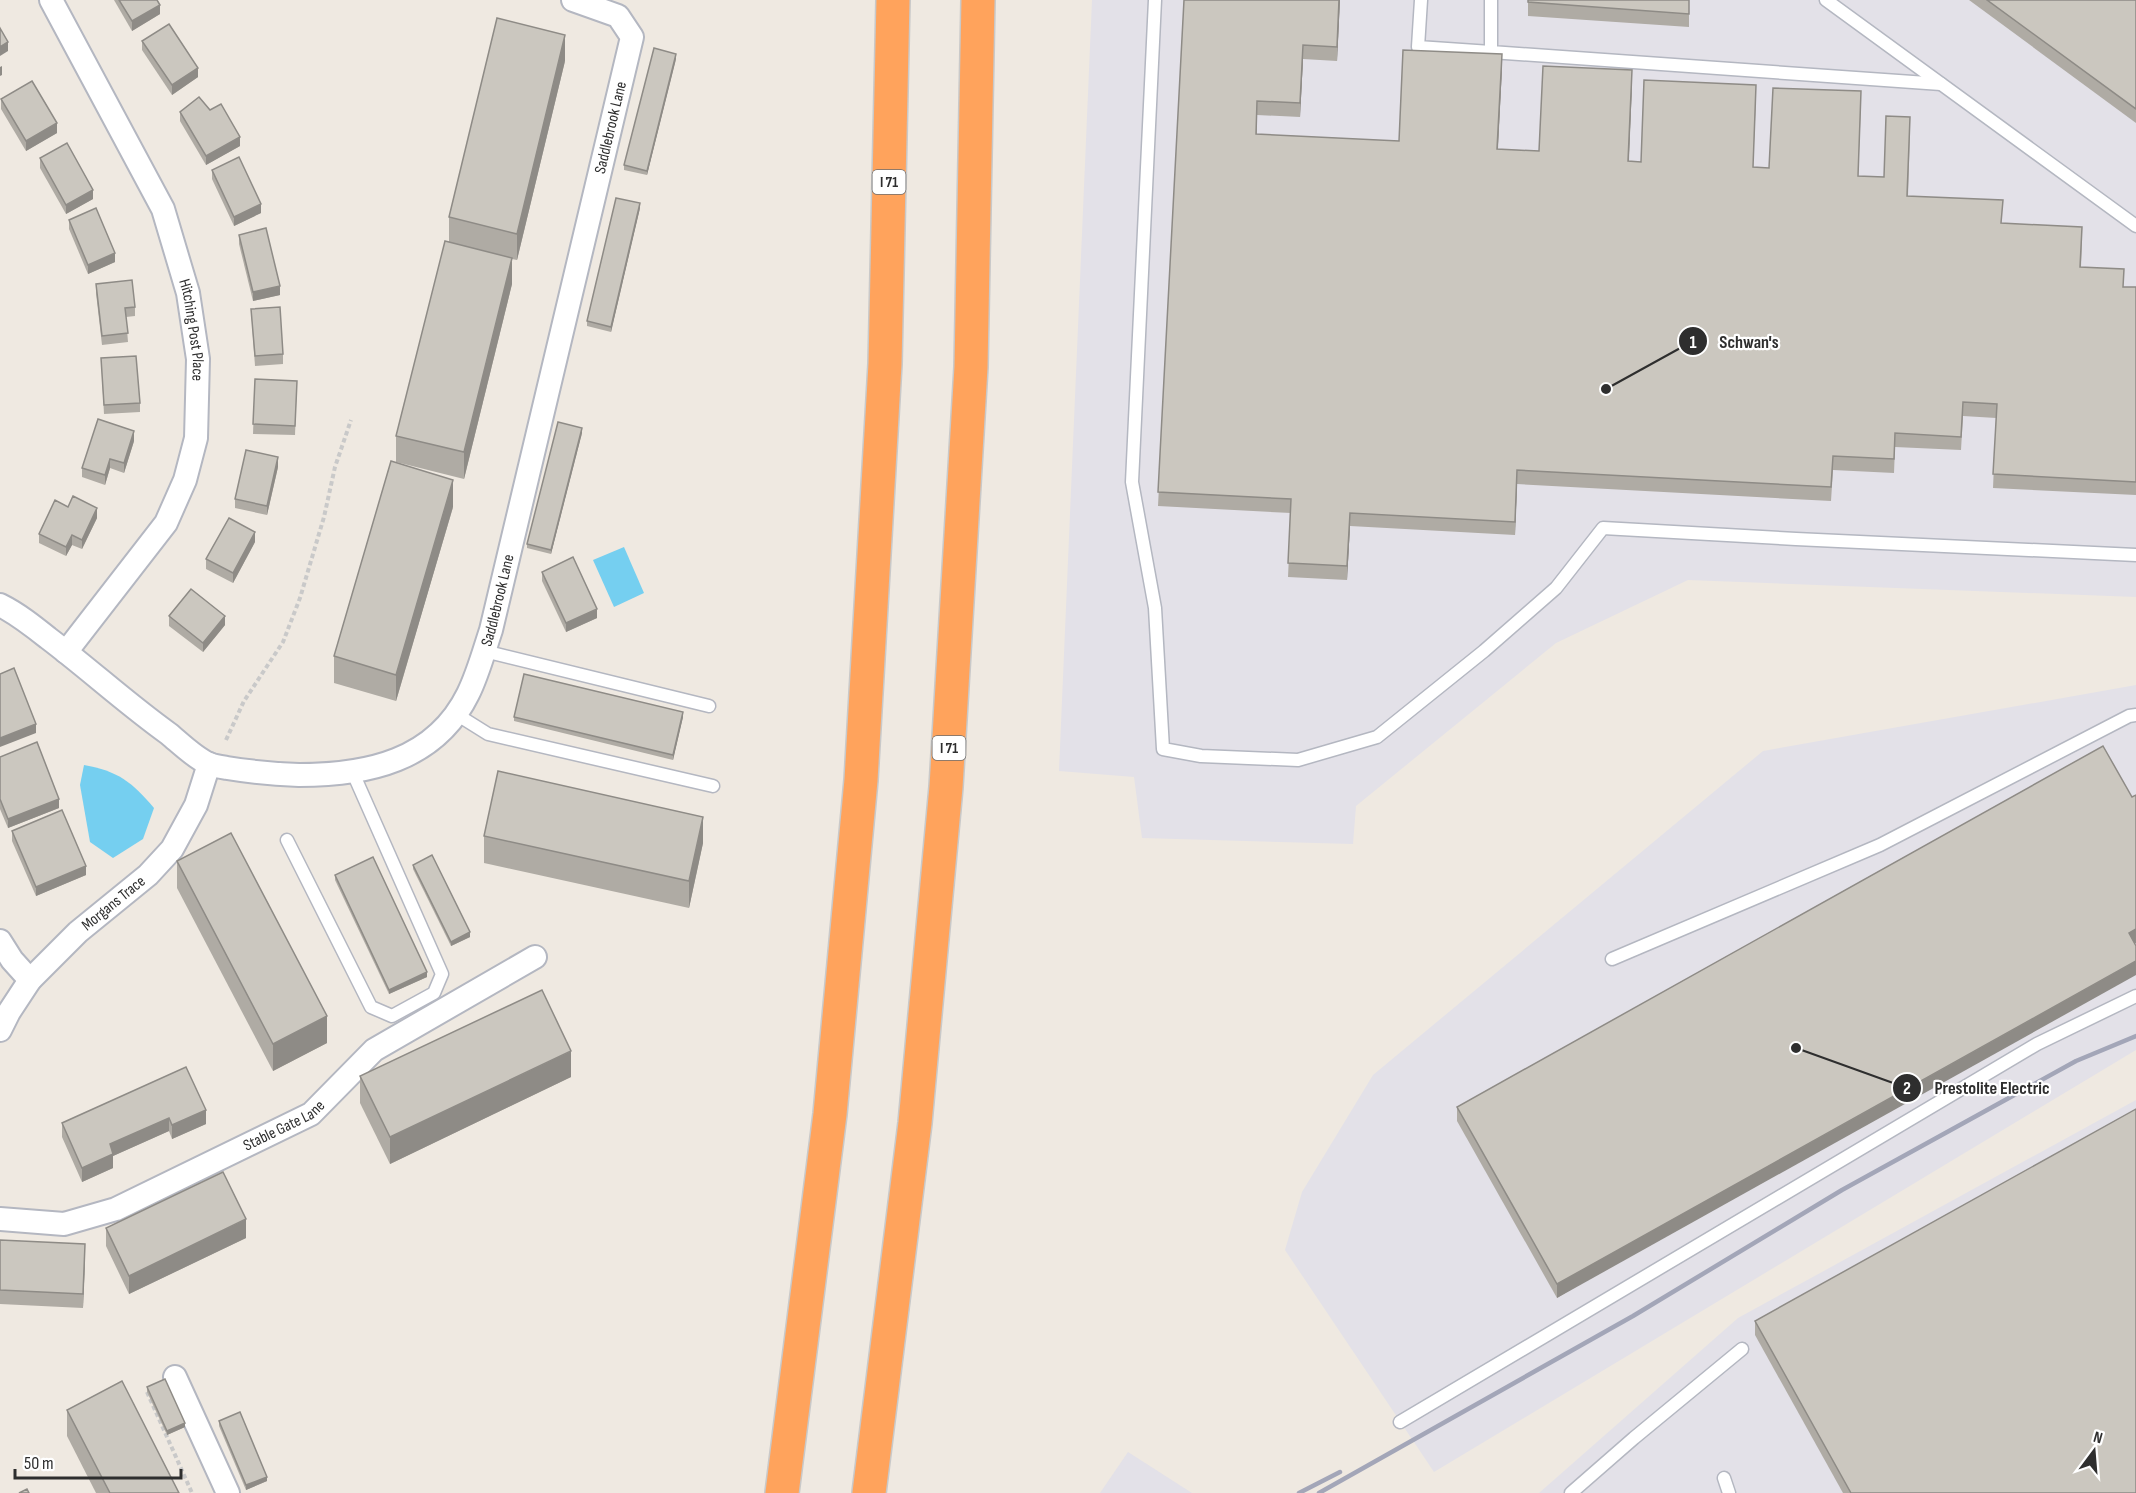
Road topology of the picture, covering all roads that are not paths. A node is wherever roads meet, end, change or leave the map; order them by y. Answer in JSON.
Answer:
{"nodes":[{"id":1,"x":51,"y":0,"type":"edge"},
{"id":2,"x":573,"y":0,"type":"edge"},
{"id":3,"x":893,"y":0,"type":"edge"},
{"id":4,"x":978,"y":0,"type":"edge"},
{"id":5,"x":1155,"y":0,"type":"edge"},
{"id":6,"x":1421,"y":0,"type":"edge"},
{"id":7,"x":1491,"y":0,"type":"edge"},
{"id":8,"x":1826,"y":0,"type":"edge"},
{"id":9,"x":1491,"y":52,"type":"junction"},
{"id":10,"x":1941,"y":84,"type":"junction"},
{"id":11,"x":2136,"y":226,"type":"edge"},
{"id":12,"x":2136,"y":555,"type":"edge"},
{"id":13,"x":0,"y":605,"type":"edge"},
{"id":14,"x":484,"y":651,"type":"junction"},
{"id":15,"x":66,"y":652,"type":"junction"},
{"id":16,"x":709,"y":706,"type":"dead end"},
{"id":17,"x":456,"y":714,"type":"junction"},
{"id":18,"x":2136,"y":715,"type":"edge"},
{"id":19,"x":209,"y":764,"type":"junction"},
{"id":20,"x":353,"y":772,"type":"junction"},
{"id":21,"x":713,"y":786,"type":"dead end"},
{"id":22,"x":287,"y":840,"type":"dead end"},
{"id":23,"x":0,"y":941,"type":"edge"},
{"id":24,"x":536,"y":957,"type":"dead end"},
{"id":25,"x":1612,"y":959,"type":"dead end"},
{"id":26,"x":30,"y":980,"type":"junction"},
{"id":27,"x":2136,"y":996,"type":"edge"},
{"id":28,"x":0,"y":1030,"type":"edge"},
{"id":29,"x":0,"y":1219,"type":"edge"},
{"id":30,"x":1742,"y":1348,"type":"dead end"},
{"id":31,"x":175,"y":1377,"type":"dead end"},
{"id":32,"x":1400,"y":1422,"type":"dead end"},
{"id":33,"x":1724,"y":1478,"type":"dead end"},
{"id":34,"x":228,"y":1493,"type":"edge"},
{"id":35,"x":782,"y":1493,"type":"edge"},
{"id":36,"x":869,"y":1493,"type":"edge"},
{"id":37,"x":1571,"y":1493,"type":"edge"},
{"id":38,"x":1729,"y":1493,"type":"edge"}],
"edges":[{"from":1,"to":15,"type":"street","name":"Hitching Post Place"},
{"from":2,"to":14,"type":"street","name":"Saddlebrook Lane"},
{"from":3,"to":35,"type":"highway","number":"I 71"},
{"from":4,"to":36,"type":"highway","number":"I 71"},
{"from":5,"to":12,"type":"lane"},
{"from":6,"to":9,"type":"lane"},
{"from":7,"to":9,"type":"lane"},
{"from":8,"to":10,"type":"lane"},
{"from":9,"to":10,"type":"lane"},
{"from":10,"to":11,"type":"lane"},
{"from":13,"to":15,"type":"street","name":"Saddlebrook Lane"},
{"from":14,"to":16,"type":"lane"},
{"from":14,"to":17,"type":"street","name":"Saddlebrook Lane"},
{"from":15,"to":19,"type":"street","name":"Saddlebrook Lane"},
{"from":17,"to":20,"type":"street","name":"Saddlebrook Lane"},
{"from":17,"to":21,"type":"lane"},
{"from":18,"to":25,"type":"lane"},
{"from":19,"to":20,"type":"street","name":"Saddlebrook Lane"},
{"from":19,"to":26,"type":"street","name":"Morgans Trace"},
{"from":20,"to":22,"type":"lane"},
{"from":23,"to":26,"type":"street"},
{"from":24,"to":29,"type":"street","name":"Stable Gate Lane"},
{"from":26,"to":28,"type":"street","name":"Morgans Trace"},
{"from":27,"to":32,"type":"lane"},
{"from":30,"to":37,"type":"lane"},
{"from":31,"to":34,"type":"street"},
{"from":33,"to":38,"type":"lane"}]}
